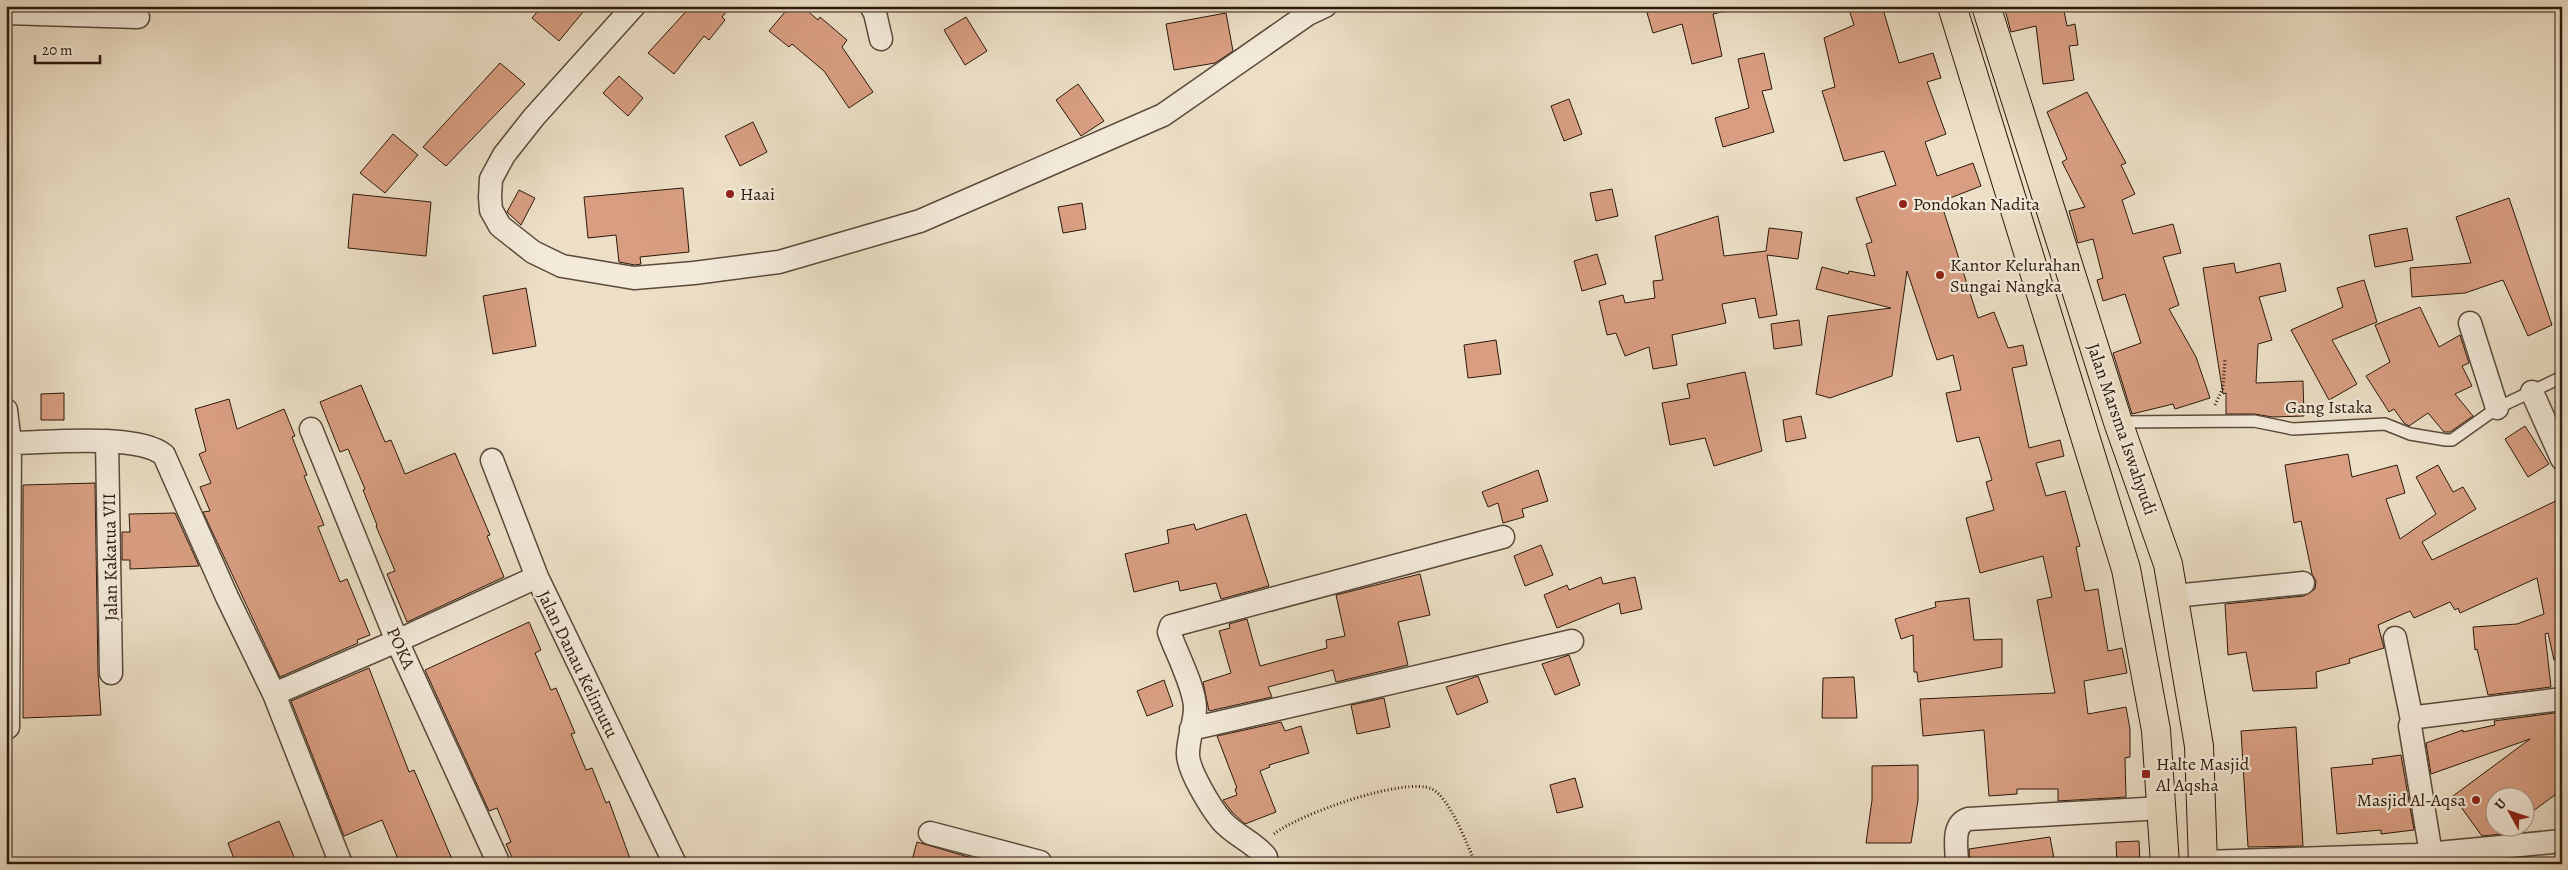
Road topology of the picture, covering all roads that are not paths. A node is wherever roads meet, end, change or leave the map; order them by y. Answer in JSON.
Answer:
{"nodes":[{"id":1,"x":634,"y":6,"type":"edge"},
{"id":2,"x":871,"y":6,"type":"edge"},
{"id":3,"x":1325,"y":6,"type":"edge"},
{"id":4,"x":1952,"y":6,"type":"edge"},
{"id":5,"x":1986,"y":6,"type":"edge"},
{"id":6,"x":52,"y":10,"type":"edge"},
{"id":7,"x":6,"y":14,"type":"edge"},
{"id":8,"x":138,"y":17,"type":"dead end"},
{"id":9,"x":881,"y":39,"type":"dead end"},
{"id":10,"x":2470,"y":323,"type":"dead end"},
{"id":11,"x":2562,"y":377,"type":"edge"},
{"id":12,"x":2532,"y":392,"type":"junction"},
{"id":13,"x":2497,"y":408,"type":"junction"},
{"id":14,"x":6,"y":410,"type":"edge"},
{"id":15,"x":2118,"y":422,"type":"junction"},
{"id":16,"x":311,"y":429,"type":"dead end"},
{"id":17,"x":107,"y":441,"type":"junction"},
{"id":18,"x":10,"y":444,"type":"junction"},
{"id":19,"x":2562,"y":459,"type":"edge"},
{"id":20,"x":492,"y":460,"type":"dead end"},
{"id":21,"x":1503,"y":537,"type":"dead end"},
{"id":22,"x":537,"y":577,"type":"junction"},
{"id":23,"x":2303,"y":583,"type":"dead end"},
{"id":24,"x":2174,"y":596,"type":"junction"},
{"id":25,"x":2395,"y":638,"type":"dead end"},
{"id":26,"x":397,"y":641,"type":"junction"},
{"id":27,"x":1572,"y":641,"type":"dead end"},
{"id":28,"x":111,"y":673,"type":"dead end"},
{"id":29,"x":274,"y":694,"type":"junction"},
{"id":30,"x":2562,"y":699,"type":"edge"},
{"id":31,"x":2412,"y":720,"type":"junction"},
{"id":32,"x":8,"y":727,"type":"dead end"},
{"id":33,"x":1190,"y":729,"type":"junction"},
{"id":34,"x":2163,"y":808,"type":"junction"},
{"id":35,"x":930,"y":833,"type":"dead end"},
{"id":36,"x":2562,"y":841,"type":"edge"},
{"id":37,"x":2431,"y":854,"type":"junction"},
{"id":38,"x":1262,"y":855,"type":"edge"},
{"id":39,"x":1041,"y":863,"type":"edge"},
{"id":40,"x":2203,"y":863,"type":"edge"},
{"id":41,"x":341,"y":864,"type":"edge"},
{"id":42,"x":499,"y":864,"type":"edge"},
{"id":43,"x":675,"y":864,"type":"edge"},
{"id":44,"x":1957,"y":864,"type":"edge"},
{"id":45,"x":2165,"y":864,"type":"edge"}],
"edges":[{"from":1,"to":3,"type":"street"},
{"from":2,"to":9,"type":"street"},
{"from":4,"to":34,"type":"highway","name":"Jalan Marsma Iswahyudi"},
{"from":5,"to":15,"type":"highway","name":"Jalan Marsma Iswahyudi"},
{"from":6,"to":7,"type":"street"},
{"from":6,"to":8,"type":"street"},
{"from":10,"to":13,"type":"street"},
{"from":11,"to":12,"type":"lane","name":"Gang Istaka"},
{"from":12,"to":13,"type":"lane","name":"Gang Istaka"},
{"from":12,"to":19,"type":"street"},
{"from":13,"to":15,"type":"lane","name":"Gang Istaka"},
{"from":14,"to":18,"type":"street"},
{"from":15,"to":24,"type":"highway","name":"Jalan Marsma Iswahyudi"},
{"from":16,"to":26,"type":"street","name":"POKA"},
{"from":17,"to":18,"type":"street"},
{"from":17,"to":28,"type":"street","name":"Jalan Kakatua VII"},
{"from":17,"to":29,"type":"street"},
{"from":18,"to":32,"type":"street"},
{"from":20,"to":22,"type":"street","name":"Jalan Danau Kelimutu"},
{"from":21,"to":33,"type":"street"},
{"from":22,"to":26,"type":"street"},
{"from":22,"to":43,"type":"street","name":"Jalan Danau Kelimutu"},
{"from":23,"to":24,"type":"street"},
{"from":24,"to":40,"type":"highway","name":"Jalan Marsma Iswahyudi"},
{"from":25,"to":31,"type":"street"},
{"from":26,"to":29,"type":"street"},
{"from":26,"to":42,"type":"street","name":"POKA"},
{"from":27,"to":33,"type":"street"},
{"from":29,"to":41,"type":"street"},
{"from":30,"to":31,"type":"street"},
{"from":31,"to":37,"type":"street"},
{"from":33,"to":38,"type":"street"},
{"from":34,"to":44,"type":"street"},
{"from":34,"to":45,"type":"highway","name":"Jalan Marsma Iswahyudi"},
{"from":35,"to":39,"type":"street"},
{"from":36,"to":37,"type":"street"},
{"from":37,"to":40,"type":"street"}]}
